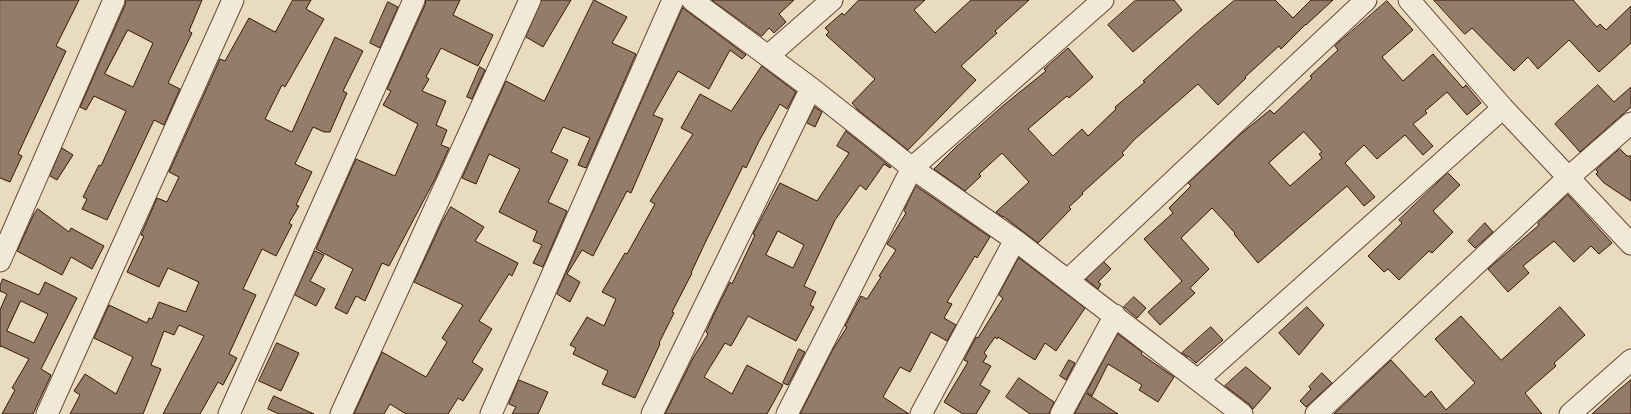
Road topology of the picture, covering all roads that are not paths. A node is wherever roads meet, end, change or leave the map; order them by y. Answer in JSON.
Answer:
{"nodes":[{"id":1,"x":114,"y":0,"type":"edge"},
{"id":2,"x":233,"y":0,"type":"edge"},
{"id":3,"x":414,"y":0,"type":"edge"},
{"id":4,"x":530,"y":0,"type":"edge"},
{"id":5,"x":673,"y":0,"type":"edge"},
{"id":6,"x":692,"y":0,"type":"edge"},
{"id":7,"x":1103,"y":0,"type":"edge"},
{"id":8,"x":1366,"y":0,"type":"edge"},
{"id":9,"x":1409,"y":0,"type":"edge"},
{"id":10,"x":819,"y":4,"type":"edge"},
{"id":11,"x":768,"y":56,"type":"junction"},
{"id":12,"x":811,"y":88,"type":"junction"},
{"id":13,"x":1503,"y":108,"type":"junction"},
{"id":14,"x":1631,"y":123,"type":"edge"},
{"id":15,"x":912,"y":168,"type":"junction"},
{"id":16,"x":1568,"y":178,"type":"junction"},
{"id":17,"x":1015,"y":240,"type":"junction"},
{"id":18,"x":1631,"y":244,"type":"edge"},
{"id":19,"x":0,"y":261,"type":"edge"},
{"id":20,"x":1068,"y":280,"type":"junction"},
{"id":21,"x":1115,"y":315,"type":"junction"},
{"id":22,"x":1631,"y":360,"type":"edge"},
{"id":23,"x":1198,"y":380,"type":"junction"},
{"id":24,"x":47,"y":414,"type":"edge"},
{"id":25,"x":229,"y":414,"type":"edge"},
{"id":26,"x":341,"y":414,"type":"edge"},
{"id":27,"x":491,"y":414,"type":"edge"},
{"id":28,"x":652,"y":414,"type":"edge"},
{"id":29,"x":787,"y":414,"type":"edge"},
{"id":30,"x":921,"y":414,"type":"edge"},
{"id":31,"x":1061,"y":414,"type":"edge"},
{"id":32,"x":1242,"y":414,"type":"edge"},
{"id":33,"x":1316,"y":414,"type":"edge"},
{"id":34,"x":1570,"y":414,"type":"edge"}],
"edges":[{"from":1,"to":19,"type":"street"},
{"from":2,"to":24,"type":"street"},
{"from":3,"to":25,"type":"street"},
{"from":4,"to":26,"type":"street"},
{"from":5,"to":27,"type":"street"},
{"from":6,"to":11,"type":"street"},
{"from":7,"to":15,"type":"street"},
{"from":8,"to":20,"type":"street"},
{"from":9,"to":13,"type":"street"},
{"from":10,"to":11,"type":"street"},
{"from":11,"to":12,"type":"street"},
{"from":12,"to":15,"type":"street"},
{"from":12,"to":28,"type":"street"},
{"from":13,"to":16,"type":"street"},
{"from":13,"to":23,"type":"street"},
{"from":14,"to":16,"type":"street"},
{"from":15,"to":17,"type":"street"},
{"from":15,"to":29,"type":"street"},
{"from":16,"to":18,"type":"street"},
{"from":16,"to":33,"type":"street"},
{"from":17,"to":20,"type":"street"},
{"from":17,"to":30,"type":"street"},
{"from":20,"to":21,"type":"street"},
{"from":21,"to":23,"type":"street"},
{"from":21,"to":31,"type":"street"},
{"from":22,"to":34,"type":"street"},
{"from":23,"to":32,"type":"street"}]}
